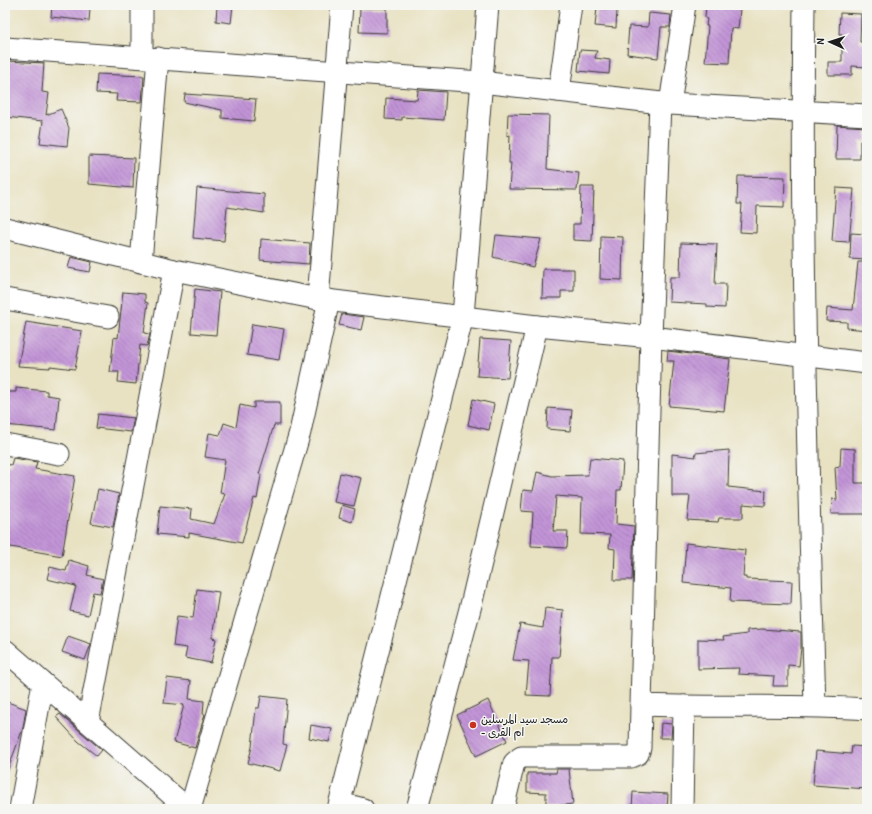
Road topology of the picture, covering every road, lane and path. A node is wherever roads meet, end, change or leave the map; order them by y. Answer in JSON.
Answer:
{"nodes":[{"id":1,"x":142,"y":5,"type":"edge"},
{"id":2,"x":342,"y":5,"type":"edge"},
{"id":3,"x":488,"y":5,"type":"edge"},
{"id":4,"x":571,"y":5,"type":"edge"},
{"id":5,"x":685,"y":5,"type":"edge"},
{"id":6,"x":804,"y":5,"type":"edge"},
{"id":7,"x":5,"y":48,"type":"edge"},
{"id":8,"x":150,"y":58,"type":"junction"},
{"id":9,"x":338,"y":72,"type":"junction"},
{"id":10,"x":480,"y":82,"type":"junction"},
{"id":11,"x":559,"y":91,"type":"junction"},
{"id":12,"x":665,"y":104,"type":"junction"},
{"id":13,"x":802,"y":112,"type":"junction"},
{"id":14,"x":867,"y":115,"type":"edge"},
{"id":15,"x":5,"y":228,"type":"edge"},
{"id":16,"x":141,"y":262,"type":"junction"},
{"id":17,"x":174,"y":270,"type":"junction"},
{"id":18,"x":5,"y":299,"type":"edge"},
{"id":19,"x":324,"y":300,"type":"junction"},
{"id":20,"x":108,"y":316,"type":"dead end"},
{"id":21,"x":463,"y":316,"type":"junction"},
{"id":22,"x":536,"y":326,"type":"junction"},
{"id":23,"x":651,"y":337,"type":"junction"},
{"id":24,"x":805,"y":356,"type":"junction"},
{"id":25,"x":867,"y":363,"type":"edge"},
{"id":26,"x":5,"y":444,"type":"edge"},
{"id":27,"x":59,"y":454,"type":"dead end"},
{"id":28,"x":5,"y":650,"type":"edge"},
{"id":29,"x":43,"y":683,"type":"junction"},
{"id":30,"x":642,"y":705,"type":"junction"},
{"id":31,"x":684,"y":706,"type":"junction"},
{"id":32,"x":815,"y":706,"type":"junction"},
{"id":33,"x":867,"y":709,"type":"edge"},
{"id":34,"x":88,"y":722,"type":"junction"},
{"id":35,"x":339,"y":806,"type":"edge"},
{"id":36,"x":20,"y":809,"type":"edge"},
{"id":37,"x":189,"y":809,"type":"edge"},
{"id":38,"x":363,"y":809,"type":"edge"},
{"id":39,"x":417,"y":809,"type":"edge"},
{"id":40,"x":503,"y":809,"type":"edge"},
{"id":41,"x":682,"y":809,"type":"edge"}],
"edges":[{"from":1,"to":8,"type":"street"},
{"from":2,"to":9,"type":"street"},
{"from":3,"to":10,"type":"street"},
{"from":4,"to":11,"type":"street"},
{"from":5,"to":12,"type":"street"},
{"from":6,"to":13,"type":"street"},
{"from":7,"to":8,"type":"street"},
{"from":8,"to":9,"type":"street"},
{"from":8,"to":16,"type":"street"},
{"from":9,"to":10,"type":"street"},
{"from":9,"to":19,"type":"street"},
{"from":10,"to":11,"type":"street"},
{"from":10,"to":21,"type":"street"},
{"from":11,"to":12,"type":"street"},
{"from":12,"to":13,"type":"street"},
{"from":12,"to":23,"type":"street"},
{"from":13,"to":14,"type":"street"},
{"from":13,"to":24,"type":"street"},
{"from":15,"to":16,"type":"street"},
{"from":16,"to":17,"type":"street"},
{"from":17,"to":19,"type":"street"},
{"from":17,"to":34,"type":"street"},
{"from":18,"to":20,"type":"street"},
{"from":19,"to":21,"type":"street"},
{"from":19,"to":37,"type":"street"},
{"from":21,"to":22,"type":"street"},
{"from":21,"to":35,"type":"street"},
{"from":22,"to":23,"type":"street"},
{"from":22,"to":39,"type":"street"},
{"from":23,"to":24,"type":"street"},
{"from":23,"to":30,"type":"street"},
{"from":24,"to":25,"type":"street"},
{"from":24,"to":32,"type":"street"},
{"from":26,"to":27,"type":"street"},
{"from":28,"to":29,"type":"street"},
{"from":29,"to":34,"type":"street"},
{"from":29,"to":36,"type":"street"},
{"from":30,"to":31,"type":"street"},
{"from":30,"to":40,"type":"street"},
{"from":31,"to":32,"type":"street"},
{"from":31,"to":41,"type":"street"},
{"from":32,"to":33,"type":"street"},
{"from":34,"to":37,"type":"street"},
{"from":35,"to":38,"type":"street"}]}
